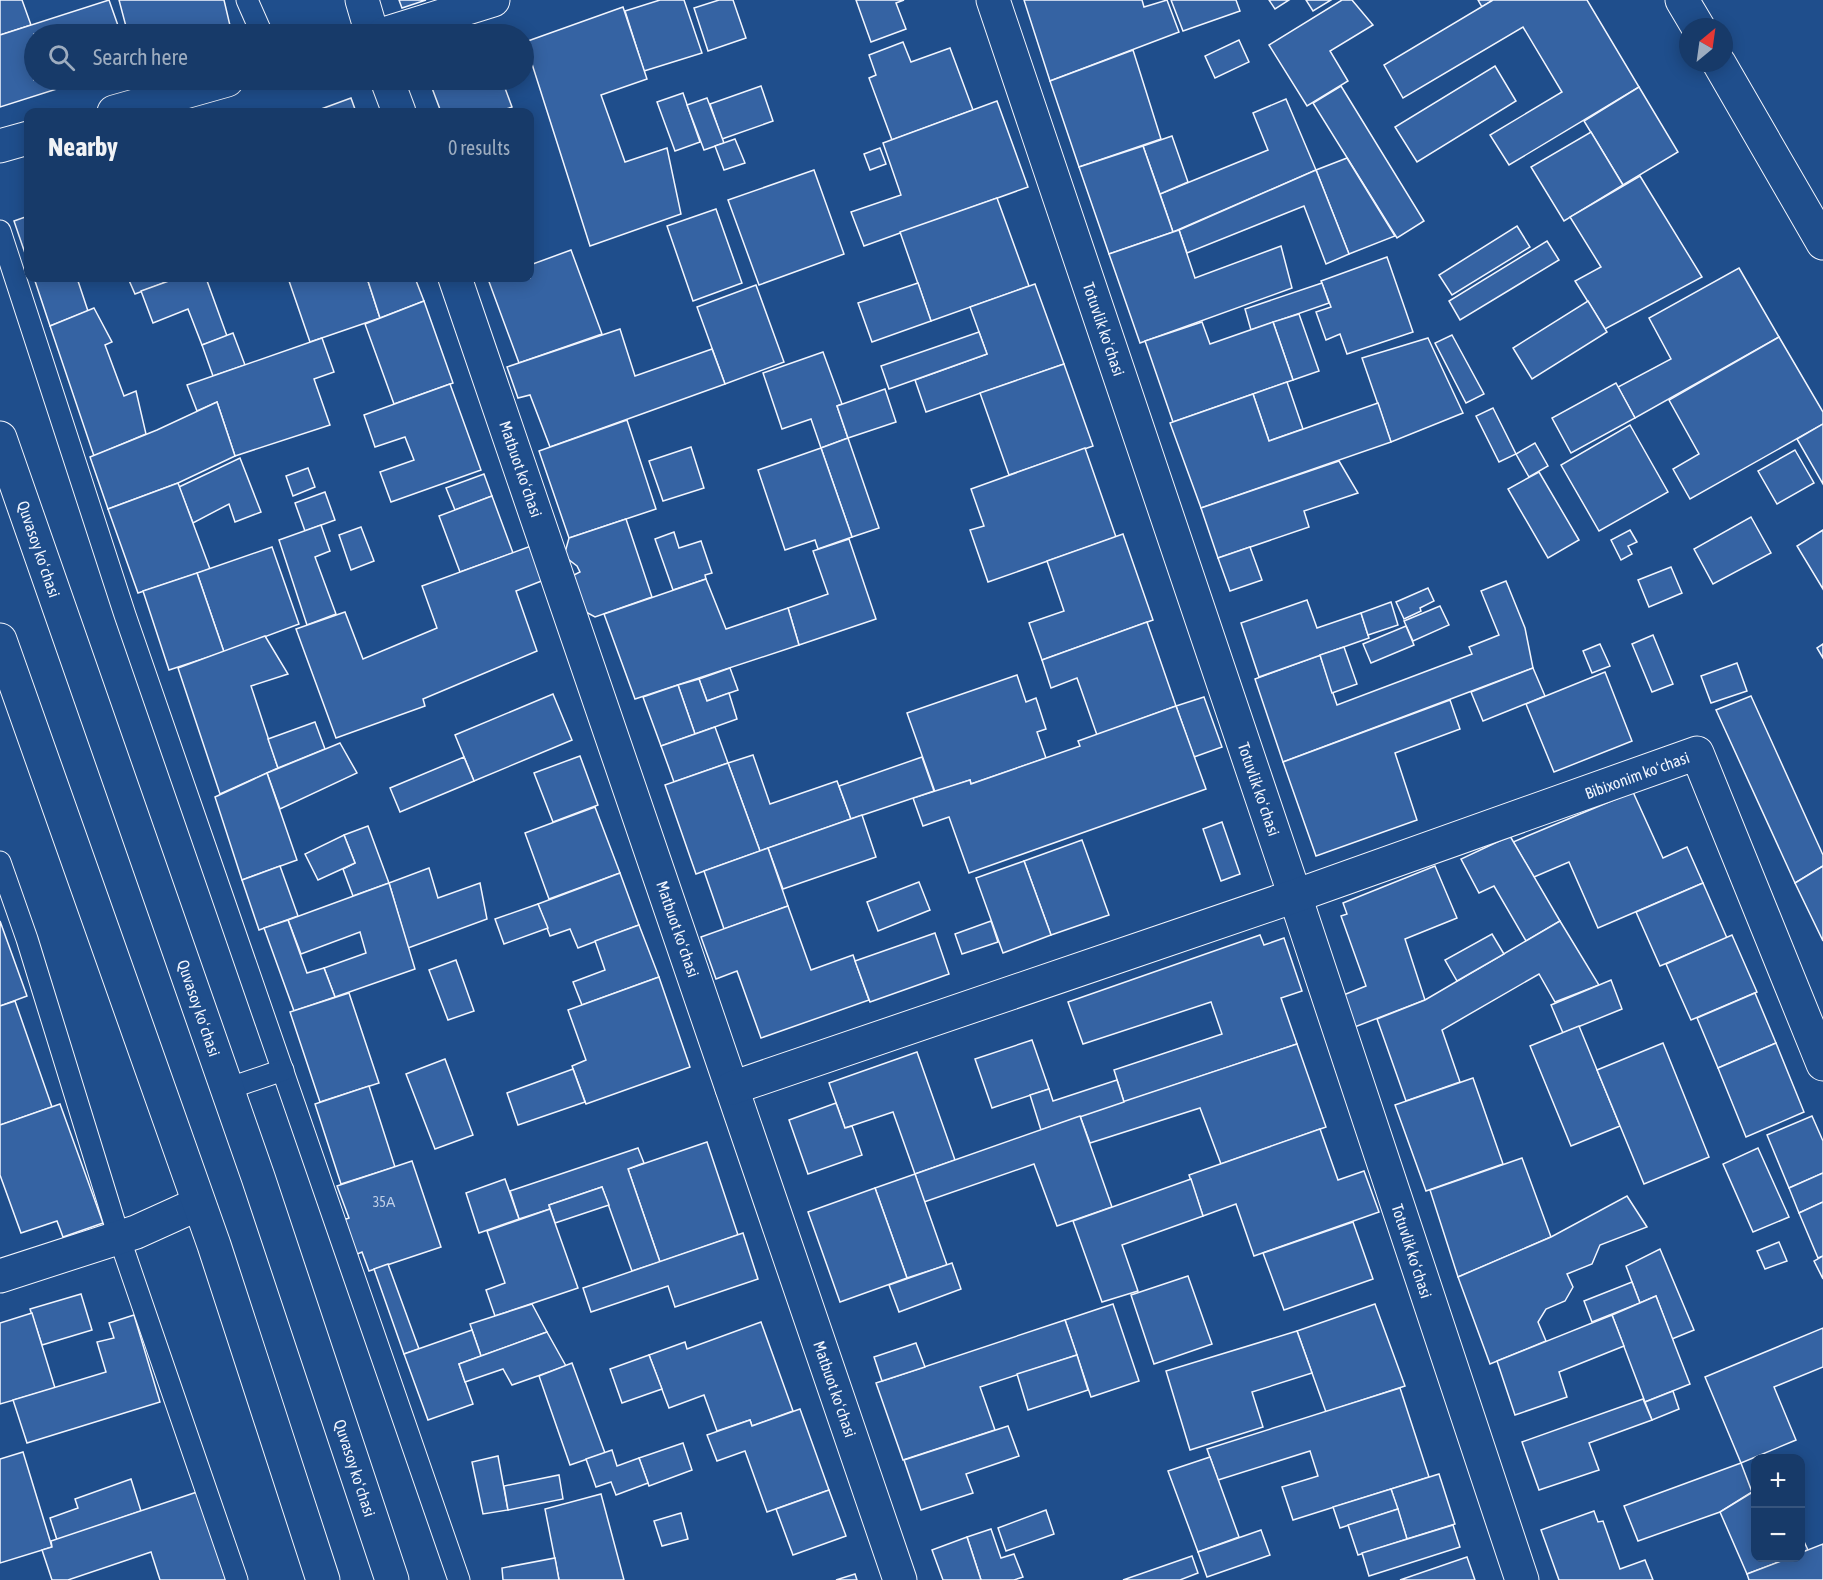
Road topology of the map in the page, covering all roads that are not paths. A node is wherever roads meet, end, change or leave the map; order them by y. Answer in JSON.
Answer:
{"nodes":[{"id":1,"x":247,"y":0,"type":"edge"},
{"id":2,"x":362,"y":0,"type":"edge"},
{"id":3,"x":493,"y":0,"type":"edge"},
{"id":4,"x":993,"y":0,"type":"edge"},
{"id":5,"x":1682,"y":0,"type":"edge"},
{"id":6,"x":1693,"y":18,"type":"edge"},
{"id":7,"x":258,"y":24,"type":"edge"},
{"id":8,"x":369,"y":24,"type":"edge"},
{"id":9,"x":416,"y":24,"type":"edge"},
{"id":10,"x":1724,"y":72,"type":"edge"},
{"id":11,"x":192,"y":90,"type":"edge"},
{"id":12,"x":391,"y":90,"type":"edge"},
{"id":13,"x":128,"y":108,"type":"edge"},
{"id":14,"x":398,"y":108,"type":"edge"},
{"id":15,"x":24,"y":139,"type":"edge"},
{"id":16,"x":0,"y":146,"type":"edge"},
{"id":17,"x":0,"y":231,"type":"edge"},
{"id":18,"x":1823,"y":243,"type":"edge"},
{"id":19,"x":456,"y":282,"type":"edge"},
{"id":20,"x":0,"y":438,"type":"edge"},
{"id":21,"x":0,"y":640,"type":"edge"},
{"id":22,"x":0,"y":862,"type":"edge"},
{"id":23,"x":1295,"y":896,"type":"junction"},
{"id":24,"x":1823,"y":1064,"type":"edge"},
{"id":25,"x":283,"y":1070,"type":"junction"},
{"id":26,"x":732,"y":1088,"type":"junction"},
{"id":27,"x":227,"y":1089,"type":"junction"},
{"id":28,"x":198,"y":1204,"type":"junction"},
{"id":29,"x":119,"y":1237,"type":"junction"},
{"id":30,"x":0,"y":1276,"type":"edge"},
{"id":31,"x":237,"y":1580,"type":"edge"},
{"id":32,"x":322,"y":1580,"type":"edge"},
{"id":33,"x":392,"y":1580,"type":"edge"},
{"id":34,"x":459,"y":1580,"type":"edge"},
{"id":35,"x":900,"y":1580,"type":"edge"},
{"id":36,"x":1522,"y":1580,"type":"edge"}],
"edges":[{"from":1,"to":7,"type":"lane"},
{"from":2,"to":8,"type":"street"},
{"from":3,"to":9,"type":"street"},
{"from":4,"to":23,"type":"street","name":"Totuvlik koʻchasi"},
{"from":5,"to":6,"type":"street"},
{"from":10,"to":18,"type":"street"},
{"from":11,"to":13,"type":"street"},
{"from":12,"to":14,"type":"street"},
{"from":15,"to":16,"type":"street"},
{"from":17,"to":25,"type":"lane"},
{"from":19,"to":26,"type":"street","name":"Matbuot koʻchasi"},
{"from":20,"to":27,"type":"street","name":"Quvasoy koʻchasi"},
{"from":21,"to":28,"type":"street"},
{"from":22,"to":29,"type":"lane"},
{"from":23,"to":24,"type":"street","name":"Bibixonim koʻchasi"},
{"from":23,"to":26,"type":"street"},
{"from":23,"to":36,"type":"street","name":"Totuvlik koʻchasi"},
{"from":25,"to":27,"type":"lane"},
{"from":25,"to":34,"type":"lane"},
{"from":26,"to":35,"type":"street","name":"Matbuot koʻchasi"},
{"from":27,"to":33,"type":"street","name":"Quvasoy koʻchasi"},
{"from":28,"to":29,"type":"street"},
{"from":28,"to":32,"type":"street"},
{"from":29,"to":30,"type":"street"},
{"from":29,"to":31,"type":"lane"}]}
